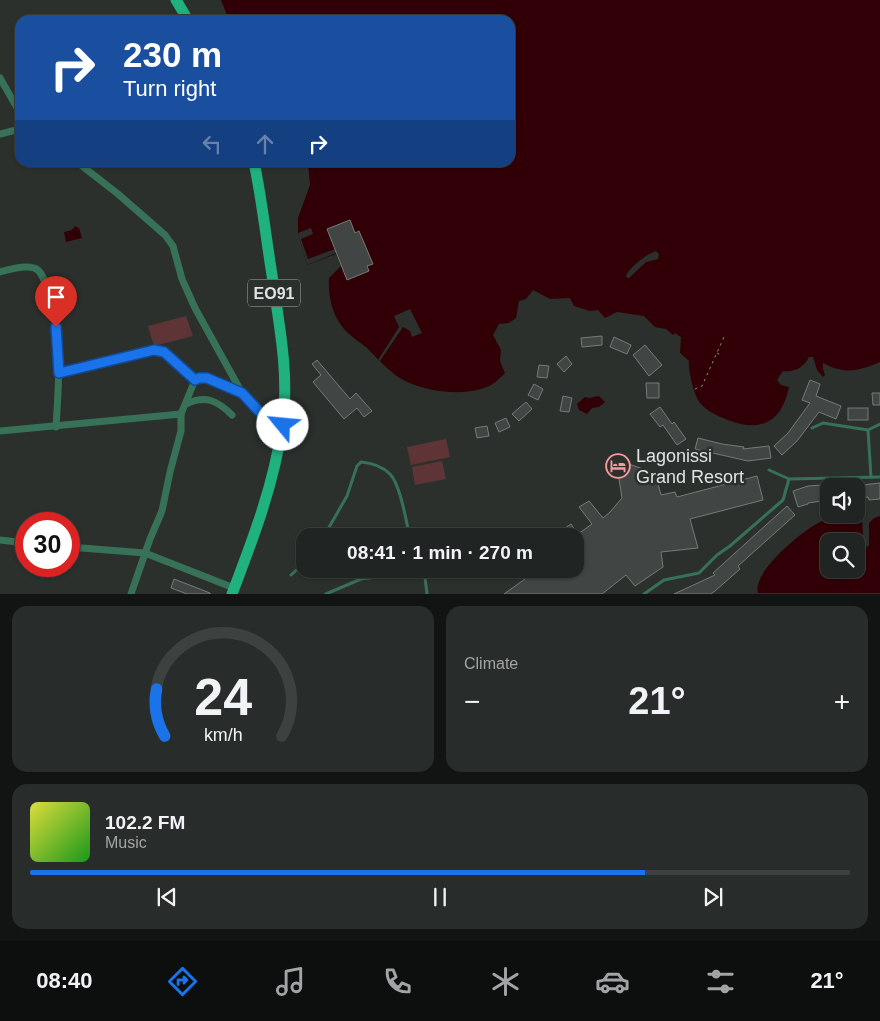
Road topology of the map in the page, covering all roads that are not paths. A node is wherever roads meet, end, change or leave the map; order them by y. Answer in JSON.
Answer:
{"nodes":[{"id":1,"x":176,"y":0,"type":"edge"},
{"id":2,"x":185,"y":15,"type":"edge"},
{"id":3,"x":0,"y":78,"type":"edge"},
{"id":4,"x":15,"y":104,"type":"edge"},
{"id":5,"x":15,"y":130,"type":"edge"},
{"id":6,"x":0,"y":134,"type":"edge"},
{"id":7,"x":83,"y":167,"type":"edge"},
{"id":8,"x":255,"y":167,"type":"edge"},
{"id":9,"x":0,"y":272,"type":"edge"},
{"id":10,"x":59,"y":373,"type":"junction"},
{"id":11,"x":195,"y":380,"type":"junction"},
{"id":12,"x":242,"y":393,"type":"junction"},
{"id":13,"x":185,"y":405,"type":"junction"},
{"id":14,"x":181,"y":414,"type":"junction"},
{"id":15,"x":232,"y":415,"type":"dead end"},
{"id":16,"x":880,"y":424,"type":"edge"},
{"id":17,"x":283,"y":425,"type":"junction"},
{"id":18,"x":56,"y":426,"type":"junction"},
{"id":19,"x":812,"y":428,"type":"dead end"},
{"id":20,"x":868,"y":430,"type":"junction"},
{"id":21,"x":0,"y":431,"type":"edge"},
{"id":22,"x":769,"y":470,"type":"dead end"},
{"id":23,"x":880,"y":476,"type":"edge"},
{"id":24,"x":871,"y":477,"type":"junction"},
{"id":25,"x":789,"y":479,"type":"junction"},
{"id":26,"x":329,"y":528,"type":"edge"},
{"id":27,"x":408,"y":528,"type":"edge"},
{"id":28,"x":0,"y":540,"type":"edge"},
{"id":29,"x":15,"y":542,"type":"edge"},
{"id":30,"x":80,"y":548,"type":"edge"},
{"id":31,"x":145,"y":553,"type":"junction"},
{"id":32,"x":296,"y":570,"type":"edge"},
{"id":33,"x":290,"y":575,"type":"dead end"},
{"id":34,"x":361,"y":578,"type":"edge"},
{"id":35,"x":425,"y":578,"type":"edge"},
{"id":36,"x":233,"y":591,"type":"edge"},
{"id":37,"x":131,"y":594,"type":"edge"},
{"id":38,"x":326,"y":594,"type":"edge"},
{"id":39,"x":427,"y":594,"type":"edge"},
{"id":40,"x":644,"y":594,"type":"edge"}],
"edges":[{"from":1,"to":2,"type":"main road"},
{"from":3,"to":4,"type":"street"},
{"from":5,"to":6,"type":"street"},
{"from":7,"to":12,"type":"street"},
{"from":8,"to":17,"type":"main road","number":"ΕΟ91"},
{"from":9,"to":10,"type":"street"},
{"from":10,"to":11,"type":"street"},
{"from":10,"to":18,"type":"street"},
{"from":11,"to":12,"type":"street"},
{"from":11,"to":13,"type":"street"},
{"from":12,"to":17,"type":"street"},
{"from":13,"to":14,"type":"street"},
{"from":13,"to":15,"type":"street"},
{"from":14,"to":18,"type":"street"},
{"from":14,"to":31,"type":"street"},
{"from":16,"to":20,"type":"lane"},
{"from":17,"to":36,"type":"main road","number":"ΕΟ91"},
{"from":18,"to":21,"type":"street"},
{"from":19,"to":20,"type":"lane"},
{"from":20,"to":24,"type":"lane"},
{"from":22,"to":25,"type":"lane"},
{"from":23,"to":24,"type":"lane"},
{"from":24,"to":25,"type":"lane"},
{"from":25,"to":40,"type":"lane"},
{"from":26,"to":27,"type":"lane"},
{"from":28,"to":29,"type":"street"},
{"from":30,"to":31,"type":"street"},
{"from":31,"to":36,"type":"street"},
{"from":31,"to":37,"type":"street"},
{"from":32,"to":33,"type":"lane"},
{"from":34,"to":38,"type":"lane"},
{"from":35,"to":39,"type":"lane"}]}
